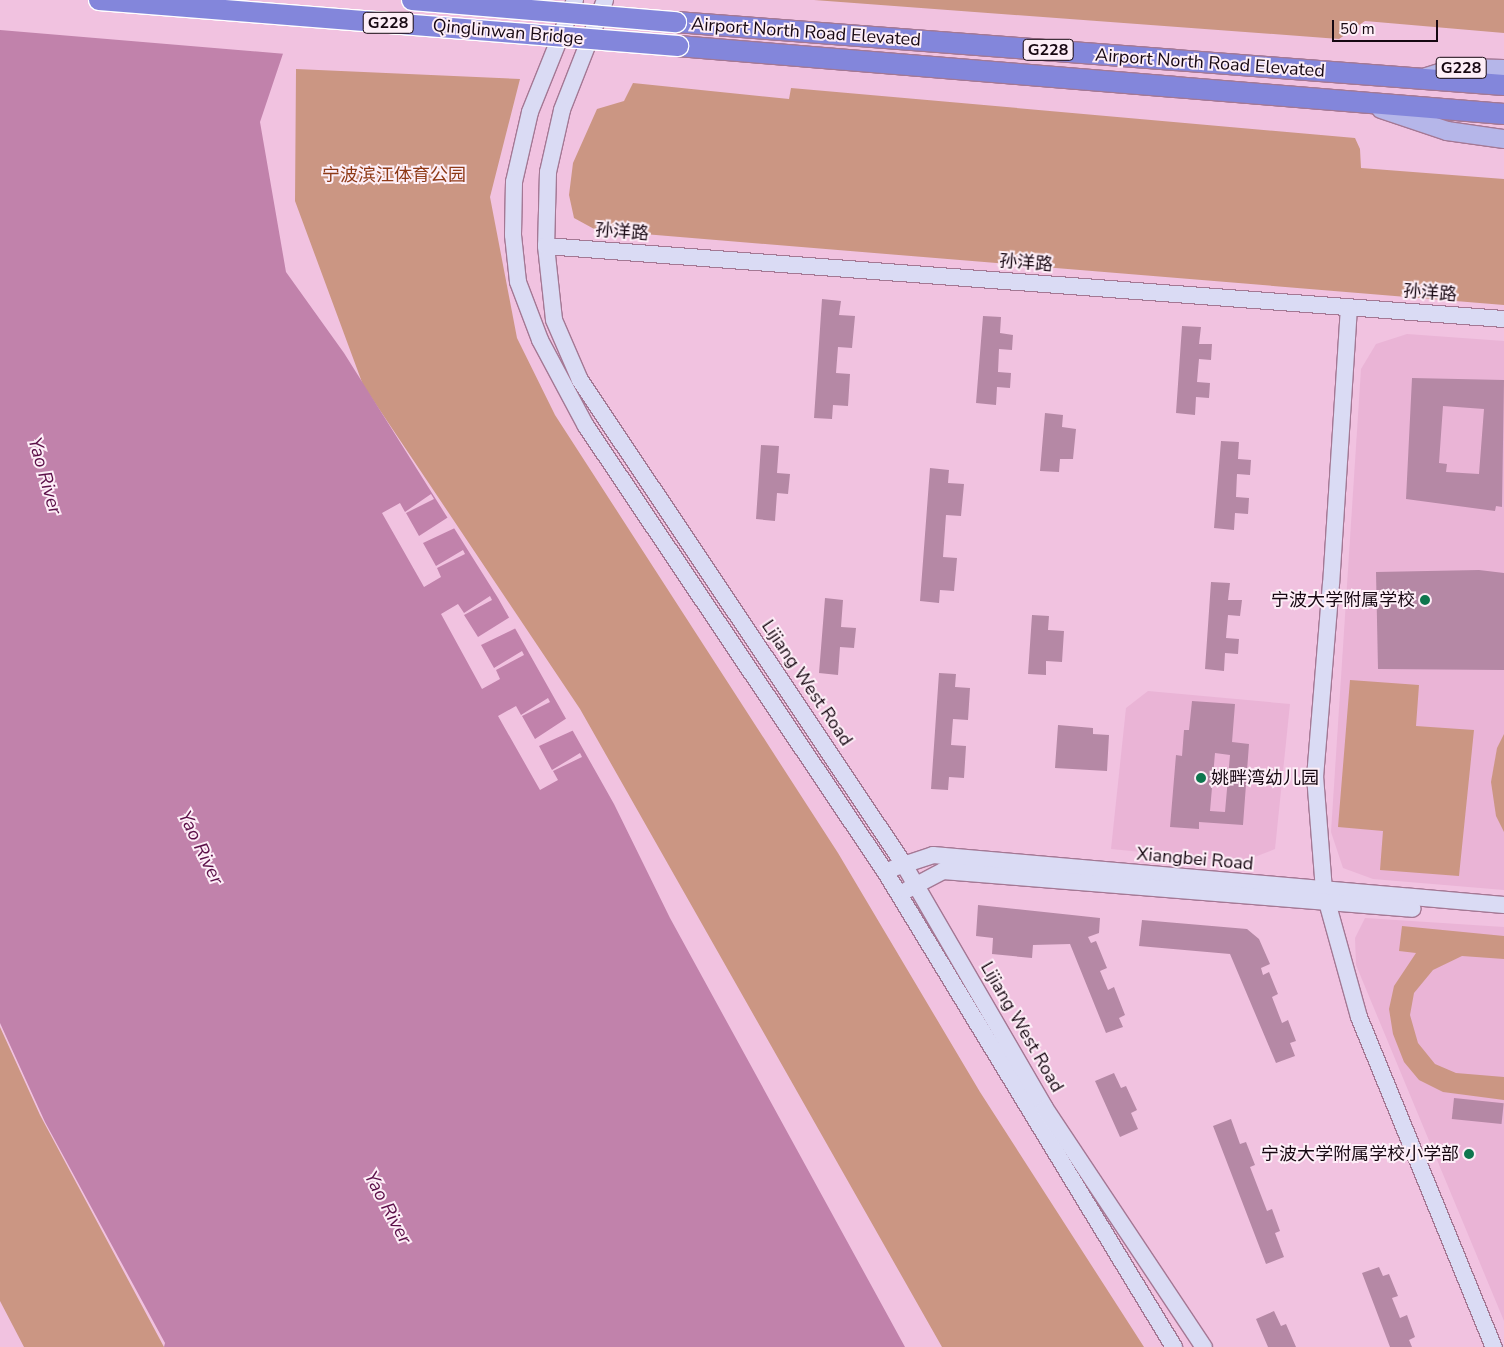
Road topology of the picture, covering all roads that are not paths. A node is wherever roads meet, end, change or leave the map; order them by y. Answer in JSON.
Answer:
{"nodes":[{"id":1,"x":99,"y":0,"type":"edge"},
{"id":2,"x":412,"y":0,"type":"edge"},
{"id":3,"x":575,"y":0,"type":"edge"},
{"id":4,"x":604,"y":0,"type":"edge"},
{"id":5,"x":676,"y":22,"type":"joint"},
{"id":6,"x":678,"y":46,"type":"joint"},
{"id":7,"x":1504,"y":69,"type":"edge"},
{"id":8,"x":1419,"y":78,"type":"junction"},
{"id":9,"x":1504,"y":85,"type":"edge"},
{"id":10,"x":1361,"y":102,"type":"junction"},
{"id":11,"x":1504,"y":114,"type":"edge"},
{"id":12,"x":1504,"y":139,"type":"edge"},
{"id":13,"x":546,"y":246,"type":"junction"},
{"id":14,"x":1348,"y":307,"type":"junction"},
{"id":15,"x":1504,"y":319,"type":"edge"},
{"id":16,"x":903,"y":863,"type":"junction"},
{"id":17,"x":886,"y":873,"type":"junction"},
{"id":18,"x":915,"y":884,"type":"junction"},
{"id":19,"x":899,"y":895,"type":"junction"},
{"id":20,"x":1326,"y":897,"type":"junction"},
{"id":21,"x":1504,"y":905,"type":"edge"},
{"id":22,"x":1504,"y":915,"type":"edge"},
{"id":23,"x":1174,"y":1347,"type":"edge"},
{"id":24,"x":1204,"y":1347,"type":"edge"},
{"id":25,"x":1494,"y":1347,"type":"edge"}],
"edges":[{"from":1,"to":6,"type":"highway","name":"Qinglinwan Bridge","number":"G228","bridge":true},
{"from":2,"to":5,"type":"highway","name":"Qinglinwan Bridge","number":"G228","bridge":true},
{"from":3,"to":17,"type":"street","name":"Lijiang West Road"},
{"from":4,"to":13,"type":"street","name":"Lijiang West Road"},
{"from":5,"to":8,"type":"highway","name":"Airport North Road Elevated","number":"G228"},
{"from":6,"to":10,"type":"highway","name":"Airport North Road Elevated","number":"G228"},
{"from":7,"to":8,"type":"main road","number":"G228"},
{"from":8,"to":9,"type":"highway","name":"Airport North Road Elevated","number":"G228"},
{"from":10,"to":11,"type":"highway","name":"Airport North Road Elevated","number":"G228"},
{"from":10,"to":12,"type":"main road","number":"G228"},
{"from":13,"to":14,"type":"street","name":"孙洋路"},
{"from":13,"to":16,"type":"street","name":"Lijiang West Road"},
{"from":14,"to":15,"type":"street","name":"孙洋路"},
{"from":14,"to":20,"type":"street"},
{"from":16,"to":17,"type":"street","name":"Xiangbei Road"},
{"from":16,"to":18,"type":"street","name":"Lijiang West Road"},
{"from":16,"to":20,"type":"street","name":"Xiangbei Road"},
{"from":17,"to":19,"type":"street","name":"Lijiang West Road"},
{"from":18,"to":19,"type":"street","name":"Xiangbei Road"},
{"from":18,"to":20,"type":"street","name":"Xiangbei Road"},
{"from":18,"to":24,"type":"street","name":"Lijiang West Road"},
{"from":19,"to":23,"type":"street","name":"Lijiang West Road"},
{"from":20,"to":21,"type":"street","name":"Xiangbei Road"},
{"from":20,"to":22,"type":"street","name":"Xiangbei Road"},
{"from":20,"to":25,"type":"street"}]}
